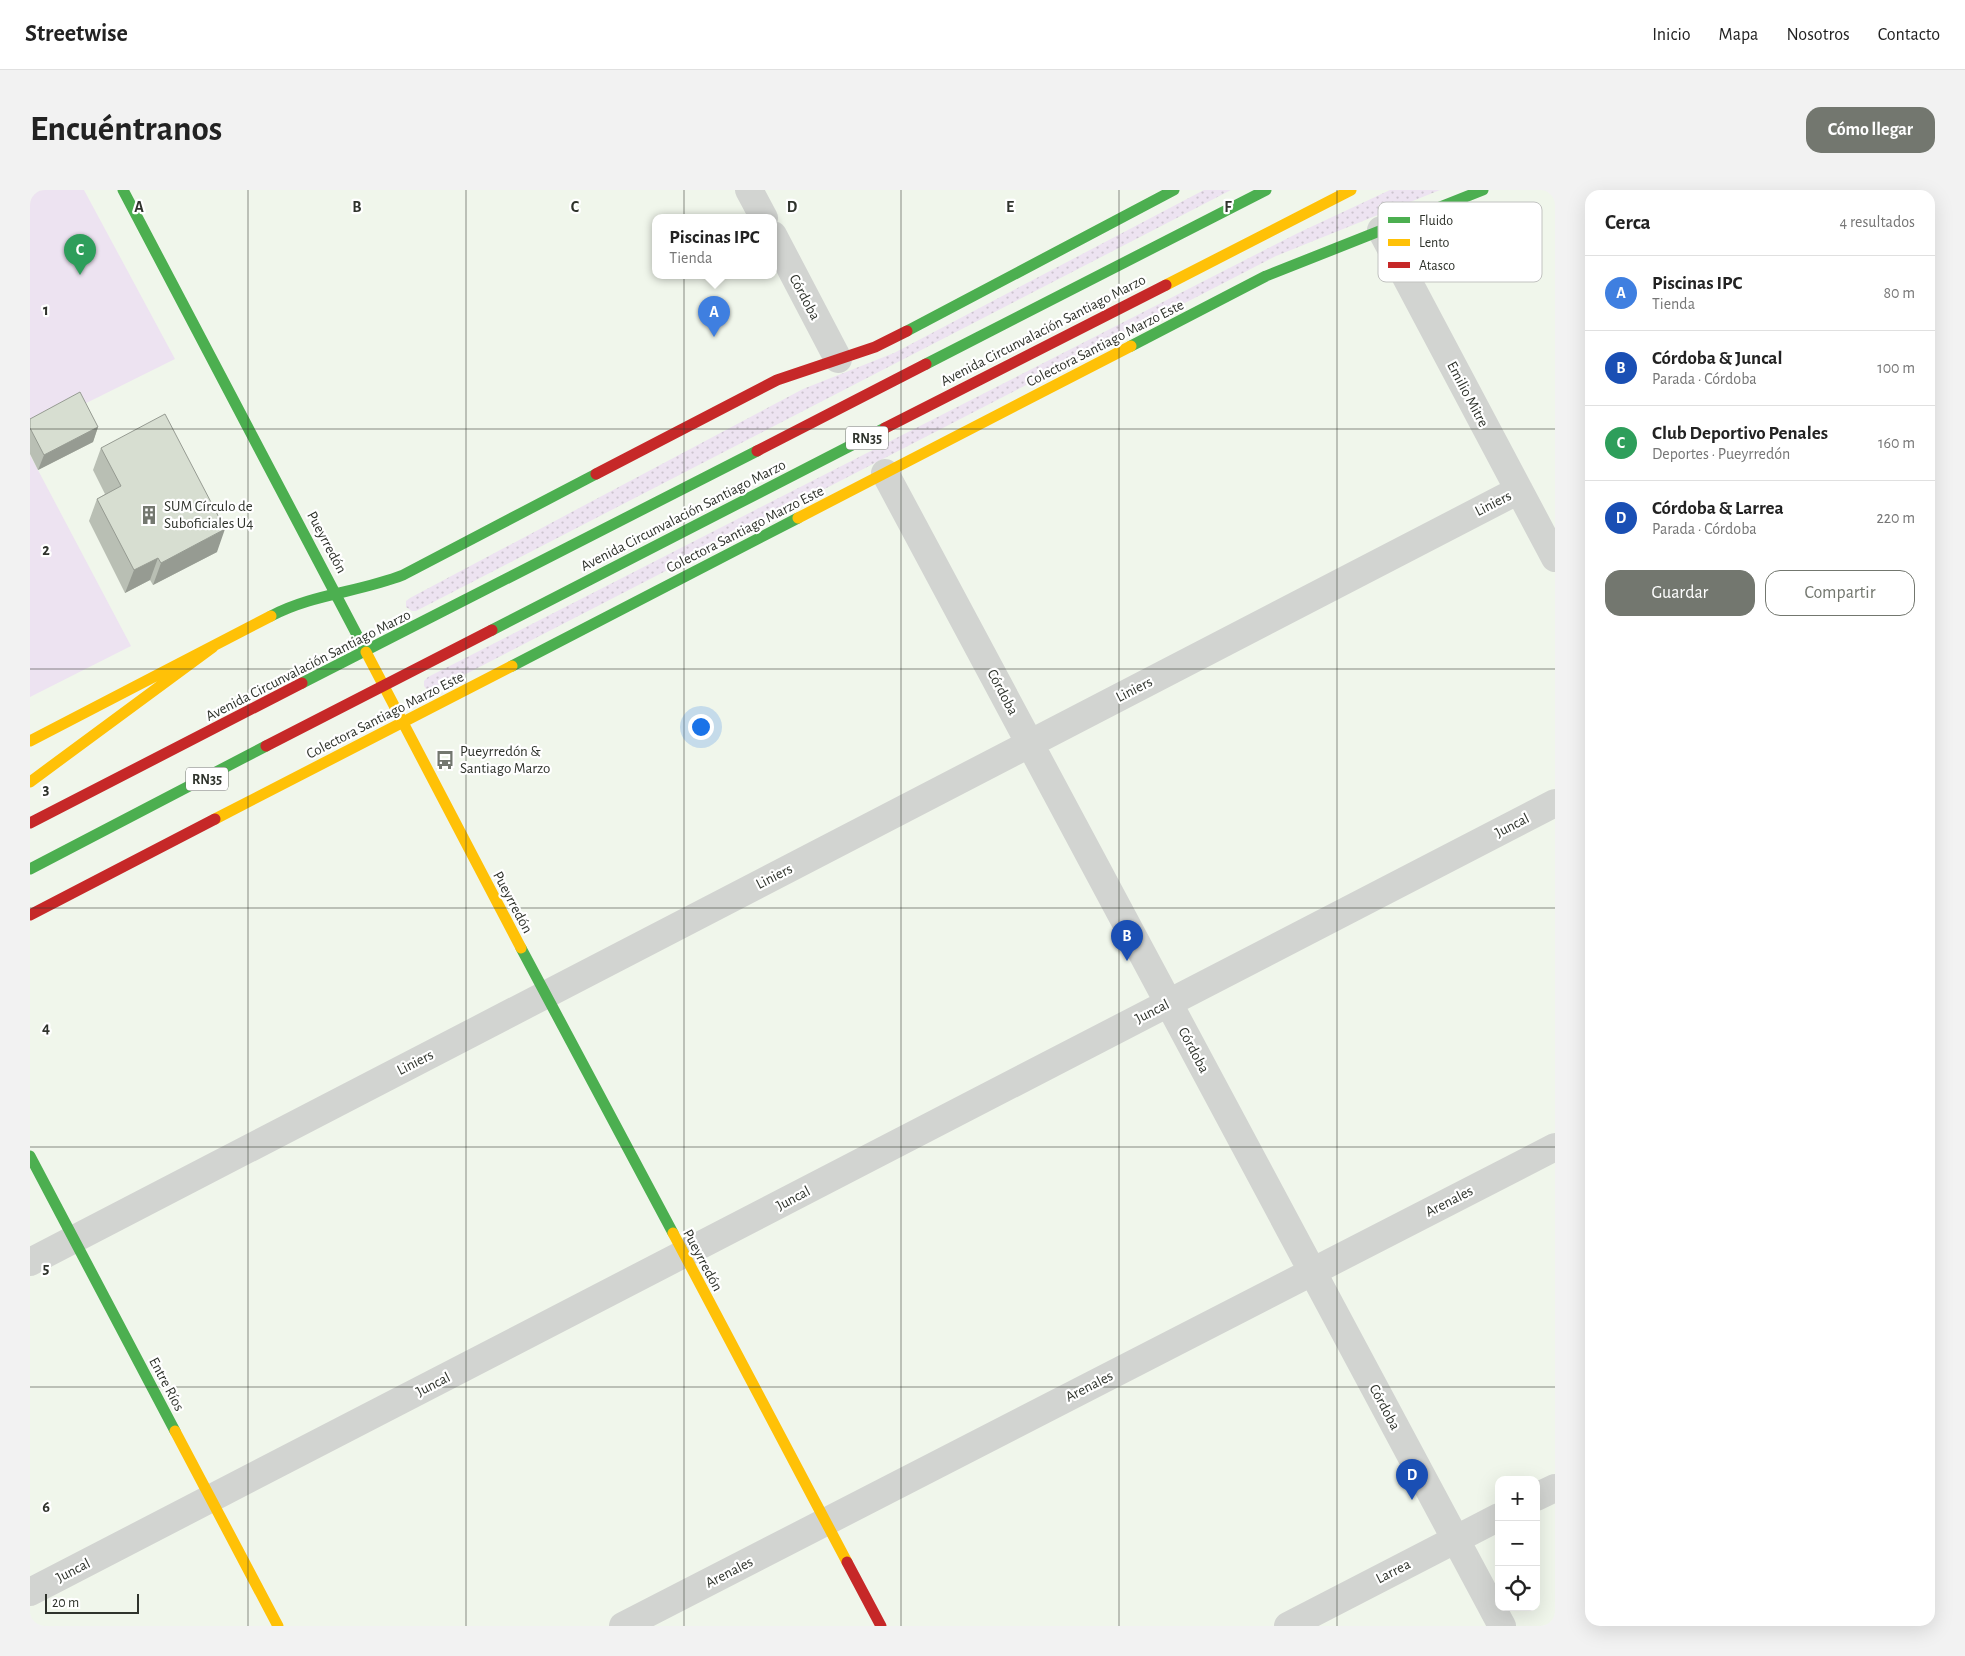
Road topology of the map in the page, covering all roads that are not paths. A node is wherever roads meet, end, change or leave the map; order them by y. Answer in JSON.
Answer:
{"nodes":[{"id":1,"x":124,"y":190,"type":"edge"},
{"id":2,"x":749,"y":190,"type":"edge"},
{"id":3,"x":1174,"y":190,"type":"edge"},
{"id":4,"x":1266,"y":190,"type":"edge"},
{"id":5,"x":1351,"y":190,"type":"edge"},
{"id":6,"x":1483,"y":190,"type":"edge"},
{"id":7,"x":1452,"y":202,"type":"edge"},
{"id":8,"x":762,"y":214,"type":"edge"},
{"id":9,"x":1378,"y":231,"type":"edge"},
{"id":10,"x":777,"y":243,"type":"edge"},
{"id":11,"x":1408,"y":282,"type":"edge"},
{"id":12,"x":838,"y":358,"type":"junction"},
{"id":13,"x":885,"y":473,"type":"junction"},
{"id":14,"x":1518,"y":490,"type":"junction"},
{"id":15,"x":1555,"y":558,"type":"edge"},
{"id":16,"x":338,"y":594,"type":"junction"},
{"id":17,"x":213,"y":647,"type":"junction"},
{"id":18,"x":366,"y":652,"type":"junction"},
{"id":19,"x":383,"y":686,"type":"junction"},
{"id":20,"x":402,"y":723,"type":"junction"},
{"id":21,"x":30,"y":741,"type":"edge"},
{"id":22,"x":1030,"y":743,"type":"junction"},
{"id":23,"x":30,"y":782,"type":"edge"},
{"id":24,"x":168,"y":800,"type":"junction"},
{"id":25,"x":1555,"y":803,"type":"edge"},
{"id":26,"x":30,"y":823,"type":"edge"},
{"id":27,"x":30,"y":869,"type":"edge"},
{"id":28,"x":54,"y":870,"type":"dead end"},
{"id":29,"x":30,"y":915,"type":"edge"},
{"id":30,"x":546,"y":995,"type":"junction"},
{"id":31,"x":1168,"y":1003,"type":"junction"},
{"id":32,"x":1555,"y":1147,"type":"edge"},
{"id":33,"x":30,"y":1156,"type":"edge"},
{"id":34,"x":74,"y":1239,"type":"junction"},
{"id":35,"x":684,"y":1255,"type":"junction"},
{"id":36,"x":30,"y":1262,"type":"edge"},
{"id":37,"x":1313,"y":1272,"type":"junction"},
{"id":38,"x":1555,"y":1488,"type":"edge"},
{"id":39,"x":1540,"y":1495,"type":"edge"},
{"id":40,"x":210,"y":1499,"type":"junction"},
{"id":41,"x":1495,"y":1519,"type":"edge"},
{"id":42,"x":826,"y":1522,"type":"junction"},
{"id":43,"x":1456,"y":1539,"type":"junction"},
{"id":44,"x":30,"y":1592,"type":"edge"},
{"id":45,"x":278,"y":1626,"type":"edge"},
{"id":46,"x":623,"y":1626,"type":"edge"},
{"id":47,"x":881,"y":1626,"type":"edge"},
{"id":48,"x":1288,"y":1626,"type":"edge"},
{"id":49,"x":1502,"y":1626,"type":"edge"}],
"edges":[{"from":1,"to":16,"type":"main road","name":"Pueyrredón"},
{"from":2,"to":8,"type":"street"},
{"from":3,"to":12,"type":"main road"},
{"from":4,"to":18,"type":"main road","name":"Avenida Circunvalación Santiago Marzo","number":"RN35"},
{"from":5,"to":19,"type":"main road","name":"Avenida Circunvalación Santiago Marzo","number":"RN35"},
{"from":6,"to":7,"type":"main road","name":"Colectora Santiago Marzo Este"},
{"from":9,"to":13,"type":"main road","name":"Colectora Santiago Marzo Este"},
{"from":10,"to":12,"type":"street","name":"Córdoba"},
{"from":11,"to":14,"type":"street","name":"Emilio Mitre"},
{"from":12,"to":16,"type":"main road"},
{"from":13,"to":20,"type":"main road","name":"Colectora Santiago Marzo Este"},
{"from":13,"to":22,"type":"street","name":"Córdoba"},
{"from":14,"to":15,"type":"street","name":"Emilio Mitre"},
{"from":14,"to":22,"type":"street","name":"Liniers"},
{"from":16,"to":17,"type":"main road"},
{"from":16,"to":18,"type":"main road","name":"Pueyrredón"},
{"from":17,"to":21,"type":"main road"},
{"from":17,"to":23,"type":"main road"},
{"from":18,"to":19,"type":"main road","name":"Pueyrredón"},
{"from":18,"to":26,"type":"main road","name":"Avenida Circunvalación Santiago Marzo","number":"RN35"},
{"from":19,"to":20,"type":"main road","name":"Pueyrredón"},
{"from":19,"to":24,"type":"main road","name":"Avenida Circunvalación Santiago Marzo","number":"RN35"},
{"from":20,"to":29,"type":"main road","name":"Colectora Santiago Marzo Este"},
{"from":20,"to":30,"type":"main road","name":"Pueyrredón"},
{"from":22,"to":30,"type":"street","name":"Liniers"},
{"from":22,"to":31,"type":"street","name":"Córdoba"},
{"from":24,"to":27,"type":"main road","name":"Avenida Circunvalación Santiago Marzo","number":"RN35"},
{"from":24,"to":28,"type":"main road"},
{"from":25,"to":31,"type":"street","name":"Juncal"},
{"from":30,"to":34,"type":"street","name":"Liniers"},
{"from":30,"to":35,"type":"main road","name":"Pueyrredón"},
{"from":31,"to":35,"type":"street","name":"Juncal"},
{"from":31,"to":37,"type":"street","name":"Córdoba"},
{"from":32,"to":37,"type":"street","name":"Arenales"},
{"from":33,"to":34,"type":"main road","name":"Entre Ríos"},
{"from":34,"to":36,"type":"street","name":"Liniers"},
{"from":34,"to":40,"type":"main road","name":"Entre Ríos"},
{"from":35,"to":40,"type":"street","name":"Juncal"},
{"from":35,"to":42,"type":"main road","name":"Pueyrredón"},
{"from":37,"to":42,"type":"street","name":"Arenales"},
{"from":37,"to":43,"type":"street","name":"Córdoba"},
{"from":38,"to":39,"type":"street"},
{"from":40,"to":44,"type":"street","name":"Juncal"},
{"from":40,"to":45,"type":"main road","name":"Entre Ríos"},
{"from":41,"to":43,"type":"street","name":"Larrea"},
{"from":42,"to":46,"type":"street","name":"Arenales"},
{"from":42,"to":47,"type":"main road","name":"Pueyrredón"},
{"from":43,"to":48,"type":"street","name":"Larrea"},
{"from":43,"to":49,"type":"street","name":"Córdoba"}]}
